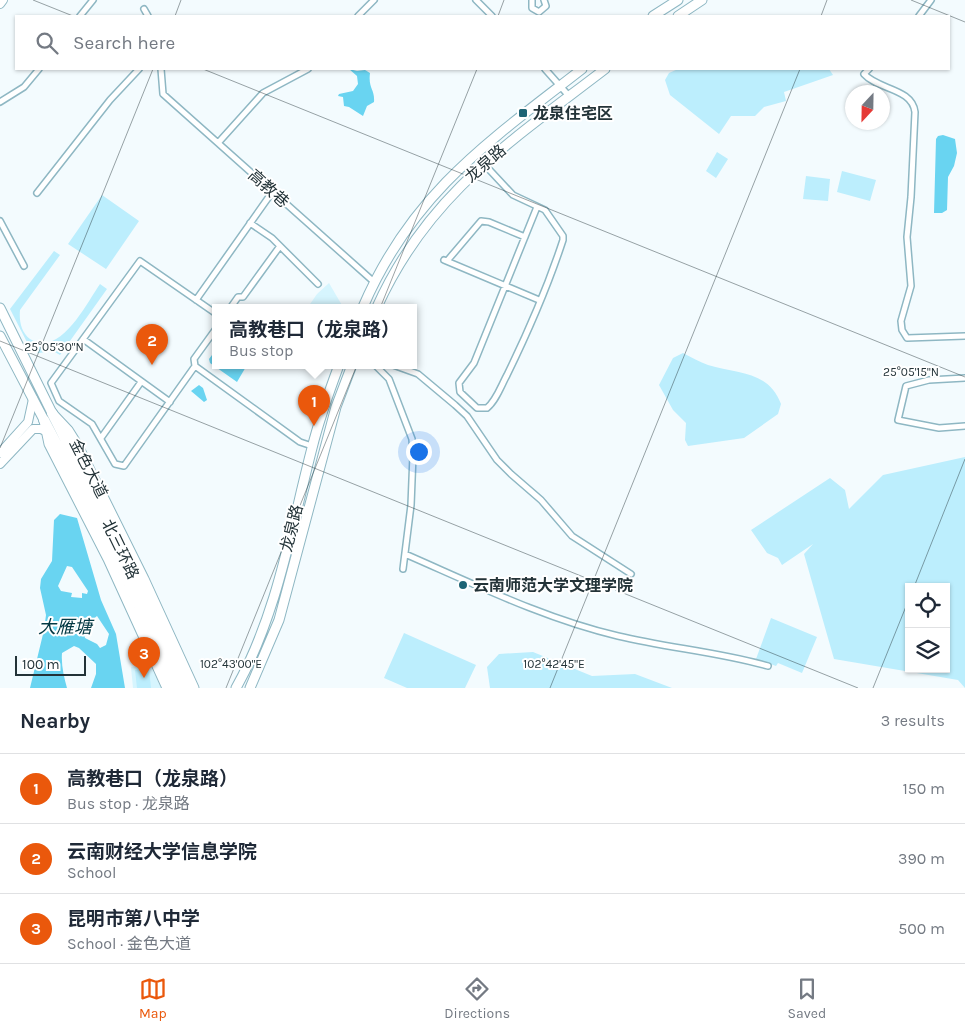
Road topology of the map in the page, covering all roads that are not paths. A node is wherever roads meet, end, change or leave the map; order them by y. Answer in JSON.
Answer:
{"nodes":[{"id":1,"x":4,"y":0,"type":"edge"},
{"id":2,"x":93,"y":0,"type":"edge"},
{"id":3,"x":374,"y":0,"type":"edge"},
{"id":4,"x":476,"y":0,"type":"edge"},
{"id":5,"x":532,"y":0,"type":"edge"},
{"id":6,"x":545,"y":0,"type":"edge"},
{"id":7,"x":678,"y":0,"type":"edge"},
{"id":8,"x":702,"y":0,"type":"edge"},
{"id":9,"x":931,"y":0,"type":"edge"},
{"id":10,"x":0,"y":4,"type":"edge"},
{"id":11,"x":144,"y":9,"type":"dead end"},
{"id":12,"x":81,"y":15,"type":"edge"},
{"id":13,"x":147,"y":15,"type":"edge"},
{"id":14,"x":359,"y":15,"type":"edge"},
{"id":15,"x":491,"y":15,"type":"edge"},
{"id":16,"x":655,"y":15,"type":"edge"},
{"id":17,"x":680,"y":15,"type":"edge"},
{"id":18,"x":920,"y":15,"type":"edge"},
{"id":19,"x":38,"y":70,"type":"edge"},
{"id":20,"x":138,"y":70,"type":"edge"},
{"id":21,"x":162,"y":70,"type":"edge"},
{"id":22,"x":306,"y":70,"type":"edge"},
{"id":23,"x":546,"y":70,"type":"edge"},
{"id":24,"x":581,"y":70,"type":"edge"},
{"id":25,"x":604,"y":70,"type":"edge"},
{"id":26,"x":868,"y":70,"type":"edge"},
{"id":27,"x":560,"y":85,"type":"junction"},
{"id":28,"x":569,"y":96,"type":"junction"},
{"id":29,"x":0,"y":102,"type":"edge"},
{"id":30,"x":218,"y":142,"type":"junction"},
{"id":31,"x":484,"y":163,"type":"junction"},
{"id":32,"x":273,"y":192,"type":"junction"},
{"id":33,"x":37,"y":193,"type":"dead end"},
{"id":34,"x":538,"y":206,"type":"junction"},
{"id":35,"x":0,"y":221,"type":"edge"},
{"id":36,"x":250,"y":224,"type":"junction"},
{"id":37,"x":525,"y":237,"type":"junction"},
{"id":38,"x":280,"y":246,"type":"junction"},
{"id":39,"x":24,"y":266,"type":"dead end"},
{"id":40,"x":374,"y":282,"type":"junction"},
{"id":41,"x":318,"y":284,"type":"dead end"},
{"id":42,"x":505,"y":286,"type":"junction"},
{"id":43,"x":196,"y":300,"type":"junction"},
{"id":44,"x":539,"y":300,"type":"junction"},
{"id":45,"x":233,"y":304,"type":"edge"},
{"id":46,"x":364,"y":304,"type":"edge"},
{"id":47,"x":379,"y":304,"type":"edge"},
{"id":48,"x":0,"y":308,"type":"edge"},
{"id":49,"x":212,"y":311,"type":"edge"},
{"id":50,"x":212,"y":334,"type":"edge"},
{"id":51,"x":0,"y":336,"type":"edge"},
{"id":52,"x":965,"y":336,"type":"edge"},
{"id":53,"x":83,"y":339,"type":"junction"},
{"id":54,"x":195,"y":366,"type":"junction"},
{"id":55,"x":339,"y":369,"type":"edge"},
{"id":56,"x":351,"y":369,"type":"edge"},
{"id":57,"x":379,"y":369,"type":"edge"},
{"id":58,"x":404,"y":369,"type":"edge"},
{"id":59,"x":965,"y":378,"type":"edge"},
{"id":60,"x":141,"y":382,"type":"junction"},
{"id":61,"x":33,"y":400,"type":"junction"},
{"id":62,"x":170,"y":402,"type":"junction"},
{"id":63,"x":52,"y":412,"type":"junction"},
{"id":64,"x":965,"y":426,"type":"edge"},
{"id":65,"x":48,"y":429,"type":"junction"},
{"id":66,"x":101,"y":438,"type":"junction"},
{"id":67,"x":64,"y":446,"type":"junction"},
{"id":68,"x":312,"y":446,"type":"junction"},
{"id":69,"x":0,"y":453,"type":"edge"},
{"id":70,"x":0,"y":464,"type":"edge"},
{"id":71,"x":406,"y":554,"type":"junction"},
{"id":72,"x":403,"y":569,"type":"dead end"},
{"id":73,"x":631,"y":574,"type":"dead end"},
{"id":74,"x":768,"y":666,"type":"dead end"},
{"id":75,"x":191,"y":687,"type":"edge"},
{"id":76,"x":168,"y":688,"type":"edge"},
{"id":77,"x":176,"y":688,"type":"edge"},
{"id":78,"x":236,"y":688,"type":"edge"},
{"id":79,"x":250,"y":688,"type":"edge"}],
"edges":[{"from":1,"to":10,"type":"street"},
{"from":2,"to":12,"type":"street"},
{"from":3,"to":14,"type":"street"},
{"from":4,"to":15,"type":"street"},
{"from":5,"to":6,"type":"street"},
{"from":7,"to":16,"type":"main road"},
{"from":8,"to":17,"type":"main road"},
{"from":9,"to":18,"type":"street"},
{"from":11,"to":13,"type":"street"},
{"from":19,"to":29,"type":"street"},
{"from":20,"to":33,"type":"street"},
{"from":21,"to":30,"type":"street","name":"高教巷"},
{"from":22,"to":30,"type":"street"},
{"from":23,"to":27,"type":"street"},
{"from":24,"to":27,"type":"main road","name":"龙泉路"},
{"from":25,"to":28,"type":"main road","name":"龙泉路"},
{"from":26,"to":52,"type":"street"},
{"from":27,"to":28,"type":"street"},
{"from":27,"to":40,"type":"main road","name":"龙泉路"},
{"from":28,"to":31,"type":"main road","name":"龙泉路"},
{"from":30,"to":32,"type":"street","name":"高教巷"},
{"from":31,"to":34,"type":"street"},
{"from":31,"to":47,"type":"main road","name":"龙泉路"},
{"from":32,"to":36,"type":"street"},
{"from":32,"to":40,"type":"street","name":"高教巷"},
{"from":34,"to":37,"type":"street"},
{"from":34,"to":44,"type":"street"},
{"from":35,"to":39,"type":"street"},
{"from":36,"to":38,"type":"street"},
{"from":36,"to":43,"type":"street"},
{"from":37,"to":42,"type":"street"},
{"from":37,"to":42,"type":"street"},
{"from":38,"to":41,"type":"street"},
{"from":38,"to":45,"type":"street"},
{"from":40,"to":46,"type":"main road","name":"龙泉路"},
{"from":42,"to":44,"type":"street"},
{"from":42,"to":44,"type":"street"},
{"from":43,"to":49,"type":"street"},
{"from":43,"to":53,"type":"street"},
{"from":48,"to":63,"type":"main road","name":"金色大道"},
{"from":50,"to":54,"type":"street"},
{"from":51,"to":61,"type":"main road","name":"金色大道"},
{"from":53,"to":60,"type":"street"},
{"from":53,"to":66,"type":"street"},
{"from":54,"to":62,"type":"street"},
{"from":54,"to":68,"type":"street"},
{"from":55,"to":68,"type":"main road","name":"龙泉路"},
{"from":56,"to":79,"type":"main road","name":"龙泉路"},
{"from":57,"to":71,"type":"street"},
{"from":58,"to":73,"type":"street"},
{"from":59,"to":64,"type":"street"},
{"from":60,"to":62,"type":"street"},
{"from":60,"to":66,"type":"street"},
{"from":61,"to":65,"type":"main road","name":"金色大道"},
{"from":61,"to":69,"type":"street"},
{"from":62,"to":66,"type":"street"},
{"from":63,"to":67,"type":"highway","name":"北三环路"},
{"from":63,"to":75,"type":"main road","name":"金色大道"},
{"from":65,"to":67,"type":"highway","name":"北三环路"},
{"from":65,"to":70,"type":"street"},
{"from":65,"to":76,"type":"main road","name":"金色大道"},
{"from":67,"to":75,"type":"highway","name":"北三环路"},
{"from":67,"to":77,"type":"highway","name":"北三环路"},
{"from":68,"to":78,"type":"main road","name":"龙泉路"},
{"from":71,"to":72,"type":"street"},
{"from":71,"to":74,"type":"street"}]}
